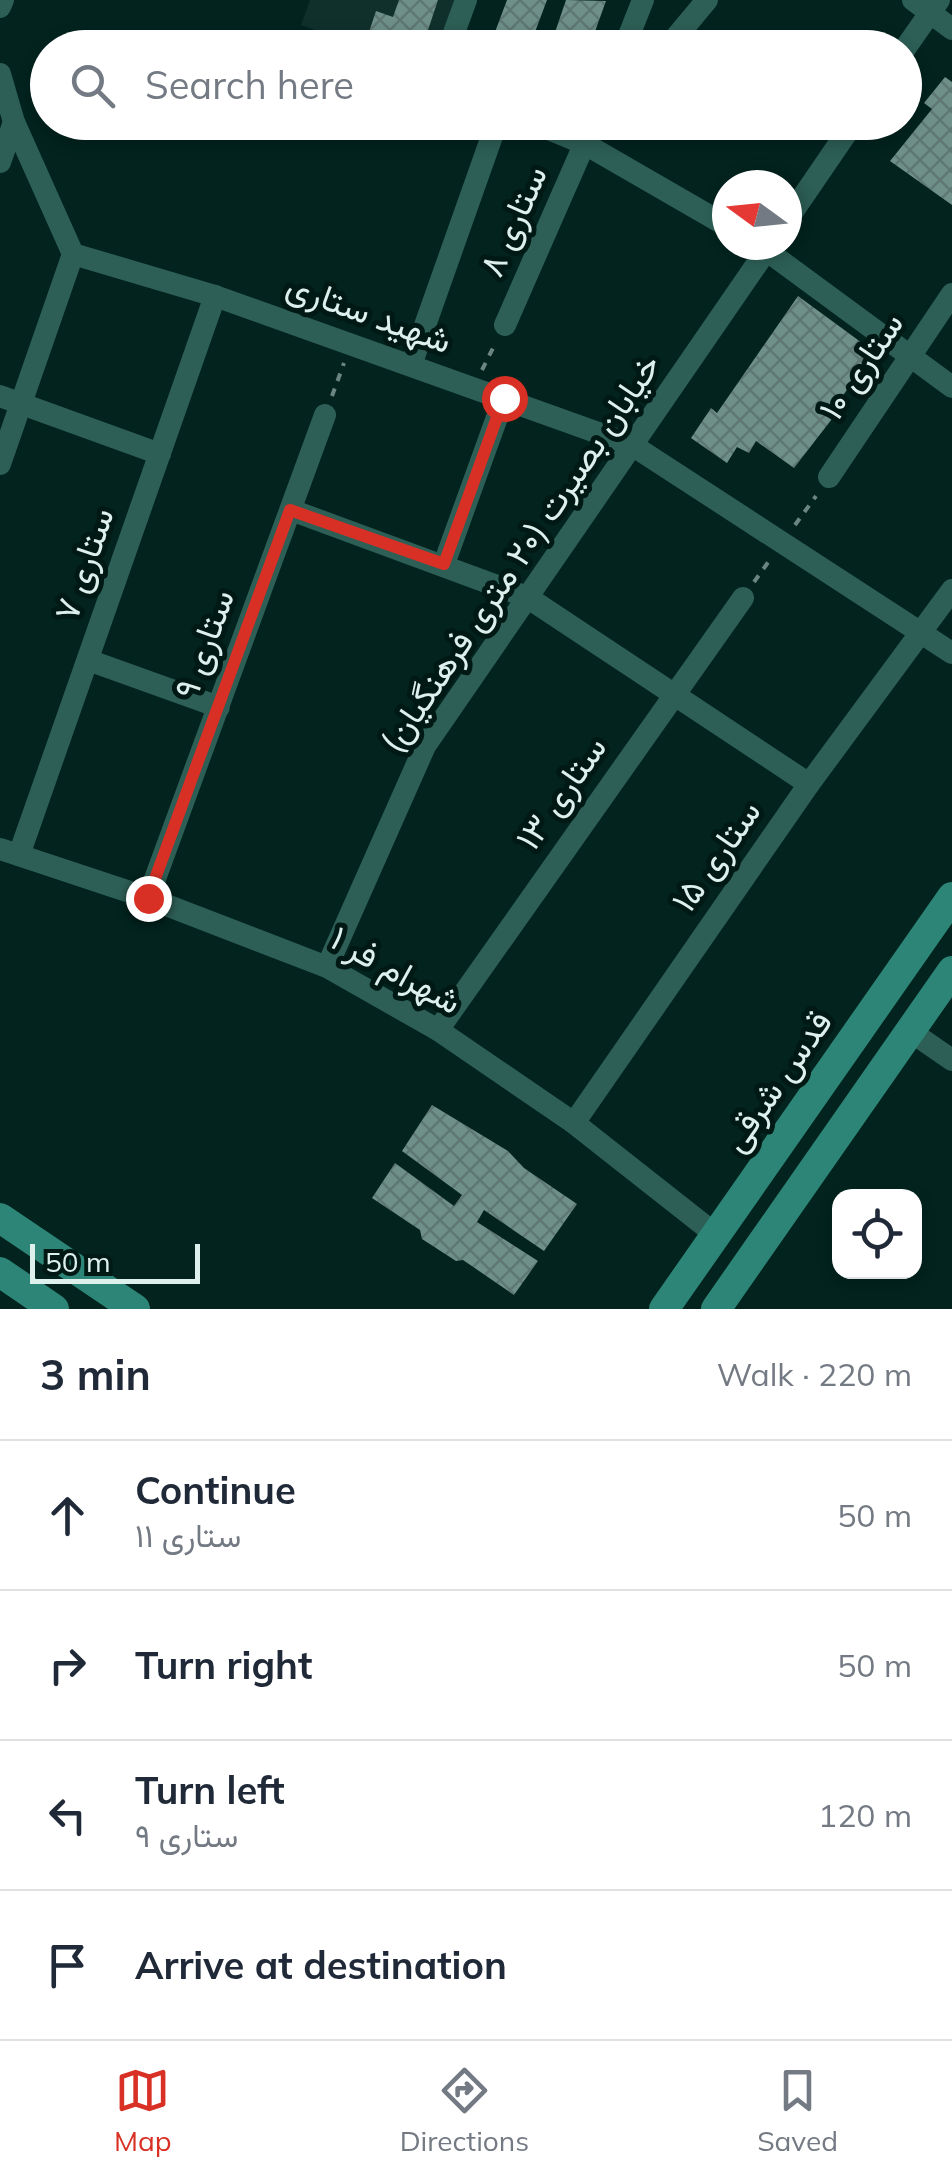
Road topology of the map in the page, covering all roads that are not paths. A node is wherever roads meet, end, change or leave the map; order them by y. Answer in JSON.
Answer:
{"nodes":[{"id":1,"x":3,"y":0,"type":"edge"},
{"id":2,"x":466,"y":0,"type":"edge"},
{"id":3,"x":643,"y":0,"type":"edge"},
{"id":4,"x":707,"y":0,"type":"edge"},
{"id":5,"x":927,"y":4,"type":"edge"},
{"id":6,"x":0,"y":8,"type":"edge"},
{"id":7,"x":952,"y":29,"type":"edge"},
{"id":8,"x":455,"y":30,"type":"edge"},
{"id":9,"x":631,"y":30,"type":"edge"},
{"id":10,"x":682,"y":30,"type":"edge"},
{"id":11,"x":914,"y":30,"type":"edge"},
{"id":12,"x":0,"y":74,"type":"edge"},
{"id":13,"x":14,"y":122,"type":"junction"},
{"id":14,"x":491,"y":140,"type":"edge"},
{"id":15,"x":587,"y":140,"type":"edge"},
{"id":16,"x":599,"y":140,"type":"edge"},
{"id":17,"x":842,"y":140,"type":"edge"},
{"id":18,"x":0,"y":162,"type":"edge"},
{"id":19,"x":802,"y":198,"type":"edge"},
{"id":20,"x":712,"y":216,"type":"edge"},
{"id":21,"x":74,"y":254,"type":"junction"},
{"id":22,"x":756,"y":260,"type":"edge"},
{"id":23,"x":782,"y":260,"type":"edge"},
{"id":24,"x":952,"y":294,"type":"edge"},
{"id":25,"x":214,"y":296,"type":"junction"},
{"id":26,"x":505,"y":326,"type":"road end"},
{"id":27,"x":909,"y":355,"type":"junction"},
{"id":28,"x":411,"y":365,"type":"junction"},
{"id":29,"x":952,"y":387,"type":"edge"},
{"id":30,"x":504,"y":398,"type":"junction"},
{"id":31,"x":10,"y":400,"type":"edge"},
{"id":32,"x":326,"y":415,"type":"road end"},
{"id":33,"x":632,"y":445,"type":"junction"},
{"id":34,"x":160,"y":454,"type":"junction"},
{"id":35,"x":0,"y":464,"type":"edge"},
{"id":36,"x":830,"y":476,"type":"dead end"},
{"id":37,"x":290,"y":510,"type":"junction"},
{"id":38,"x":444,"y":564,"type":"junction"},
{"id":39,"x":952,"y":590,"type":"edge"},
{"id":40,"x":528,"y":597,"type":"junction"},
{"id":41,"x":743,"y":598,"type":"dead end"},
{"id":42,"x":922,"y":633,"type":"junction"},
{"id":43,"x":952,"y":653,"type":"edge"},
{"id":44,"x":88,"y":660,"type":"junction"},
{"id":45,"x":674,"y":694,"type":"junction"},
{"id":46,"x":218,"y":706,"type":"junction"},
{"id":47,"x":809,"y":784,"type":"junction"},
{"id":48,"x":10,"y":852,"type":"edge"},
{"id":49,"x":952,"y":897,"type":"edge"},
{"id":50,"x":148,"y":898,"type":"junction"},
{"id":51,"x":328,"y":967,"type":"junction"},
{"id":52,"x":952,"y":971,"type":"edge"},
{"id":53,"x":438,"y":1030,"type":"junction"},
{"id":54,"x":910,"y":1032,"type":"junction"},
{"id":55,"x":952,"y":1060,"type":"edge"},
{"id":56,"x":574,"y":1124,"type":"junction"},
{"id":57,"x":0,"y":1218,"type":"edge"},
{"id":58,"x":715,"y":1234,"type":"junction"},
{"id":59,"x":0,"y":1272,"type":"edge"},
{"id":60,"x":45,"y":1306,"type":"edge"},
{"id":61,"x":135,"y":1309,"type":"edge"},
{"id":62,"x":664,"y":1309,"type":"edge"},
{"id":63,"x":716,"y":1309,"type":"edge"}],
"edges":[{"from":1,"to":6,"type":"street"},
{"from":2,"to":8,"type":"street"},
{"from":3,"to":9,"type":"street"},
{"from":4,"to":10,"type":"street"},
{"from":5,"to":7,"type":"street"},
{"from":5,"to":11,"type":"street"},
{"from":12,"to":13,"type":"street"},
{"from":13,"to":18,"type":"street"},
{"from":13,"to":21,"type":"street"},
{"from":14,"to":28,"type":"street"},
{"from":15,"to":26,"type":"street","name":"ستاری ۸"},
{"from":16,"to":20,"type":"street"},
{"from":17,"to":19,"type":"street"},
{"from":21,"to":25,"type":"street","name":"شهید ستاری"},
{"from":21,"to":31,"type":"street"},
{"from":22,"to":33,"type":"street","name":"خیابان بصیرت (۲۰ متری فرهنگیان)"},
{"from":23,"to":27,"type":"street"},
{"from":24,"to":27,"type":"street","name":"ستاری ۱۰"},
{"from":25,"to":28,"type":"street","name":"شهید ستاری"},
{"from":25,"to":34,"type":"street","name":"ستاری ۷"},
{"from":27,"to":29,"type":"street"},
{"from":27,"to":36,"type":"street","name":"ستاری ۱۰"},
{"from":28,"to":30,"type":"street","name":"شهید ستاری"},
{"from":30,"to":33,"type":"street","name":"شهید ستاری"},
{"from":30,"to":38,"type":"street"},
{"from":31,"to":34,"type":"street"},
{"from":31,"to":35,"type":"street"},
{"from":32,"to":37,"type":"street","name":"ستاری ۹"},
{"from":33,"to":40,"type":"street","name":"خیابان بصیرت (۲۰ متری فرهنگیان)"},
{"from":33,"to":42,"type":"street","name":"شهید ستاری"},
{"from":34,"to":44,"type":"street","name":"ستاری ۷"},
{"from":37,"to":38,"type":"street"},
{"from":37,"to":46,"type":"street","name":"ستاری ۹"},
{"from":38,"to":40,"type":"street"},
{"from":39,"to":42,"type":"street","name":"ستاری ۱۵"},
{"from":40,"to":45,"type":"street"},
{"from":40,"to":51,"type":"street","name":"خیابان بصیرت (۲۰ متری فرهنگیان)"},
{"from":41,"to":45,"type":"street","name":"ستاری ۱۳"},
{"from":42,"to":43,"type":"street","name":"شهید ستاری"},
{"from":42,"to":47,"type":"street","name":"ستاری ۱۵"},
{"from":44,"to":46,"type":"street"},
{"from":44,"to":48,"type":"street","name":"ستاری ۷"},
{"from":45,"to":47,"type":"street"},
{"from":45,"to":53,"type":"street","name":"ستاری ۱۳"},
{"from":46,"to":50,"type":"street","name":"ستاری ۹"},
{"from":47,"to":56,"type":"street","name":"ستاری ۱۵"},
{"from":48,"to":50,"type":"street","name":"شهرام فر ۱"},
{"from":49,"to":58,"type":"street","name":"قدس شرقی"},
{"from":50,"to":51,"type":"street","name":"شهرام فر ۱"},
{"from":51,"to":53,"type":"street","name":"شهرام فر ۱"},
{"from":52,"to":54,"type":"street"},
{"from":53,"to":56,"type":"street","name":"شهرام فر ۱"},
{"from":54,"to":55,"type":"street"},
{"from":54,"to":63,"type":"street"},
{"from":56,"to":58,"type":"street","name":"شهرام فر ۱"},
{"from":57,"to":61,"type":"street"},
{"from":58,"to":62,"type":"street","name":"قدس شرقی"},
{"from":59,"to":60,"type":"street"}]}
